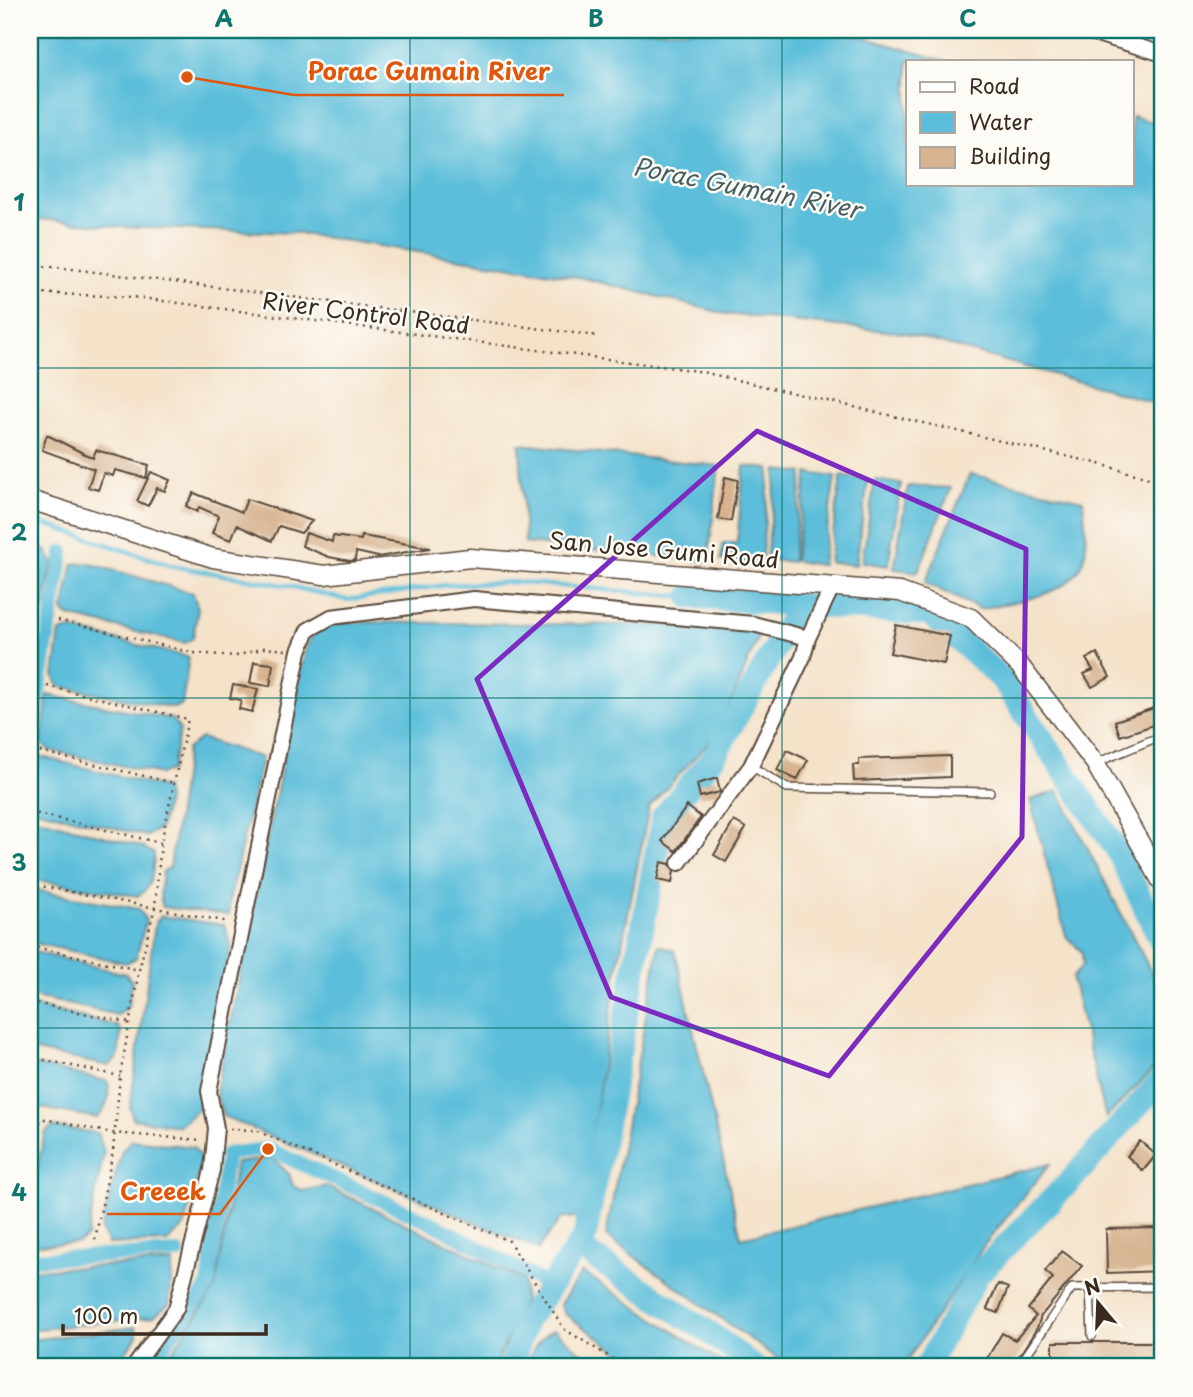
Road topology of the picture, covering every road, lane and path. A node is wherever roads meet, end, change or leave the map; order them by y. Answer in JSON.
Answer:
{"nodes":[{"id":1,"x":1083,"y":30,"type":"edge"},
{"id":2,"x":1163,"y":54,"type":"edge"},
{"id":3,"x":30,"y":266,"type":"edge"},
{"id":4,"x":30,"y":293,"type":"edge"},
{"id":5,"x":598,"y":336,"type":"dead end"},
{"id":6,"x":1163,"y":482,"type":"edge"},
{"id":7,"x":30,"y":500,"type":"edge"},
{"id":8,"x":832,"y":587,"type":"junction"},
{"id":9,"x":58,"y":620,"type":"dead end"},
{"id":10,"x":808,"y":638,"type":"junction"},
{"id":11,"x":299,"y":651,"type":"junction"},
{"id":12,"x":47,"y":686,"type":"dead end"},
{"id":13,"x":1151,"y":740,"type":"dead end"},
{"id":14,"x":33,"y":750,"type":"dead end"},
{"id":15,"x":1095,"y":763,"type":"junction"},
{"id":16,"x":751,"y":766,"type":"junction"},
{"id":17,"x":174,"y":783,"type":"junction"},
{"id":18,"x":990,"y":792,"type":"dead end"},
{"id":19,"x":30,"y":812,"type":"edge"},
{"id":20,"x":161,"y":843,"type":"junction"},
{"id":21,"x":679,"y":863,"type":"dead end"},
{"id":22,"x":30,"y":884,"type":"edge"},
{"id":23,"x":1163,"y":884,"type":"edge"},
{"id":24,"x":155,"y":908,"type":"junction"},
{"id":25,"x":241,"y":927,"type":"junction"},
{"id":26,"x":30,"y":946,"type":"edge"},
{"id":27,"x":139,"y":970,"type":"junction"},
{"id":28,"x":30,"y":1002,"type":"edge"},
{"id":29,"x":131,"y":1023,"type":"junction"},
{"id":30,"x":30,"y":1057,"type":"edge"},
{"id":31,"x":120,"y":1076,"type":"junction"},
{"id":32,"x":30,"y":1116,"type":"edge"},
{"id":33,"x":40,"y":1118,"type":"junction"},
{"id":34,"x":112,"y":1133,"type":"junction"},
{"id":35,"x":215,"y":1135,"type":"junction"},
{"id":36,"x":30,"y":1185,"type":"edge"},
{"id":37,"x":94,"y":1244,"type":"dead end"},
{"id":38,"x":1163,"y":1286,"type":"edge"},
{"id":39,"x":1090,"y":1288,"type":"junction"},
{"id":40,"x":1092,"y":1336,"type":"dead end"},
{"id":41,"x":134,"y":1367,"type":"edge"},
{"id":42,"x":626,"y":1367,"type":"edge"},
{"id":43,"x":1018,"y":1367,"type":"edge"}],
"edges":[{"from":1,"to":2,"type":"street"},
{"from":3,"to":5,"type":"path"},
{"from":4,"to":6,"type":"path","name":"River Control Road"},
{"from":7,"to":8,"type":"street","name":"San Jose Gumi Road"},
{"from":8,"to":10,"type":"street"},
{"from":8,"to":15,"type":"street","name":"San Jose Gumi Road"},
{"from":9,"to":11,"type":"path"},
{"from":10,"to":11,"type":"street"},
{"from":10,"to":16,"type":"street"},
{"from":11,"to":25,"type":"street"},
{"from":12,"to":17,"type":"path"},
{"from":13,"to":15,"type":"lane"},
{"from":14,"to":17,"type":"path"},
{"from":15,"to":23,"type":"street","name":"San Jose Gumi Road"},
{"from":16,"to":18,"type":"lane"},
{"from":16,"to":21,"type":"street"},
{"from":17,"to":20,"type":"path"},
{"from":19,"to":20,"type":"path"},
{"from":20,"to":24,"type":"path"},
{"from":22,"to":24,"type":"path"},
{"from":24,"to":25,"type":"path"},
{"from":24,"to":27,"type":"path"},
{"from":25,"to":35,"type":"street"},
{"from":26,"to":27,"type":"path"},
{"from":27,"to":29,"type":"path"},
{"from":28,"to":29,"type":"path"},
{"from":29,"to":31,"type":"path"},
{"from":30,"to":31,"type":"path"},
{"from":31,"to":34,"type":"path"},
{"from":32,"to":33,"type":"path"},
{"from":33,"to":34,"type":"path"},
{"from":33,"to":36,"type":"path"},
{"from":34,"to":35,"type":"path"},
{"from":34,"to":37,"type":"path"},
{"from":35,"to":41,"type":"street"},
{"from":35,"to":42,"type":"path"},
{"from":38,"to":39,"type":"lane"},
{"from":39,"to":40,"type":"lane"},
{"from":39,"to":43,"type":"lane"}]}
